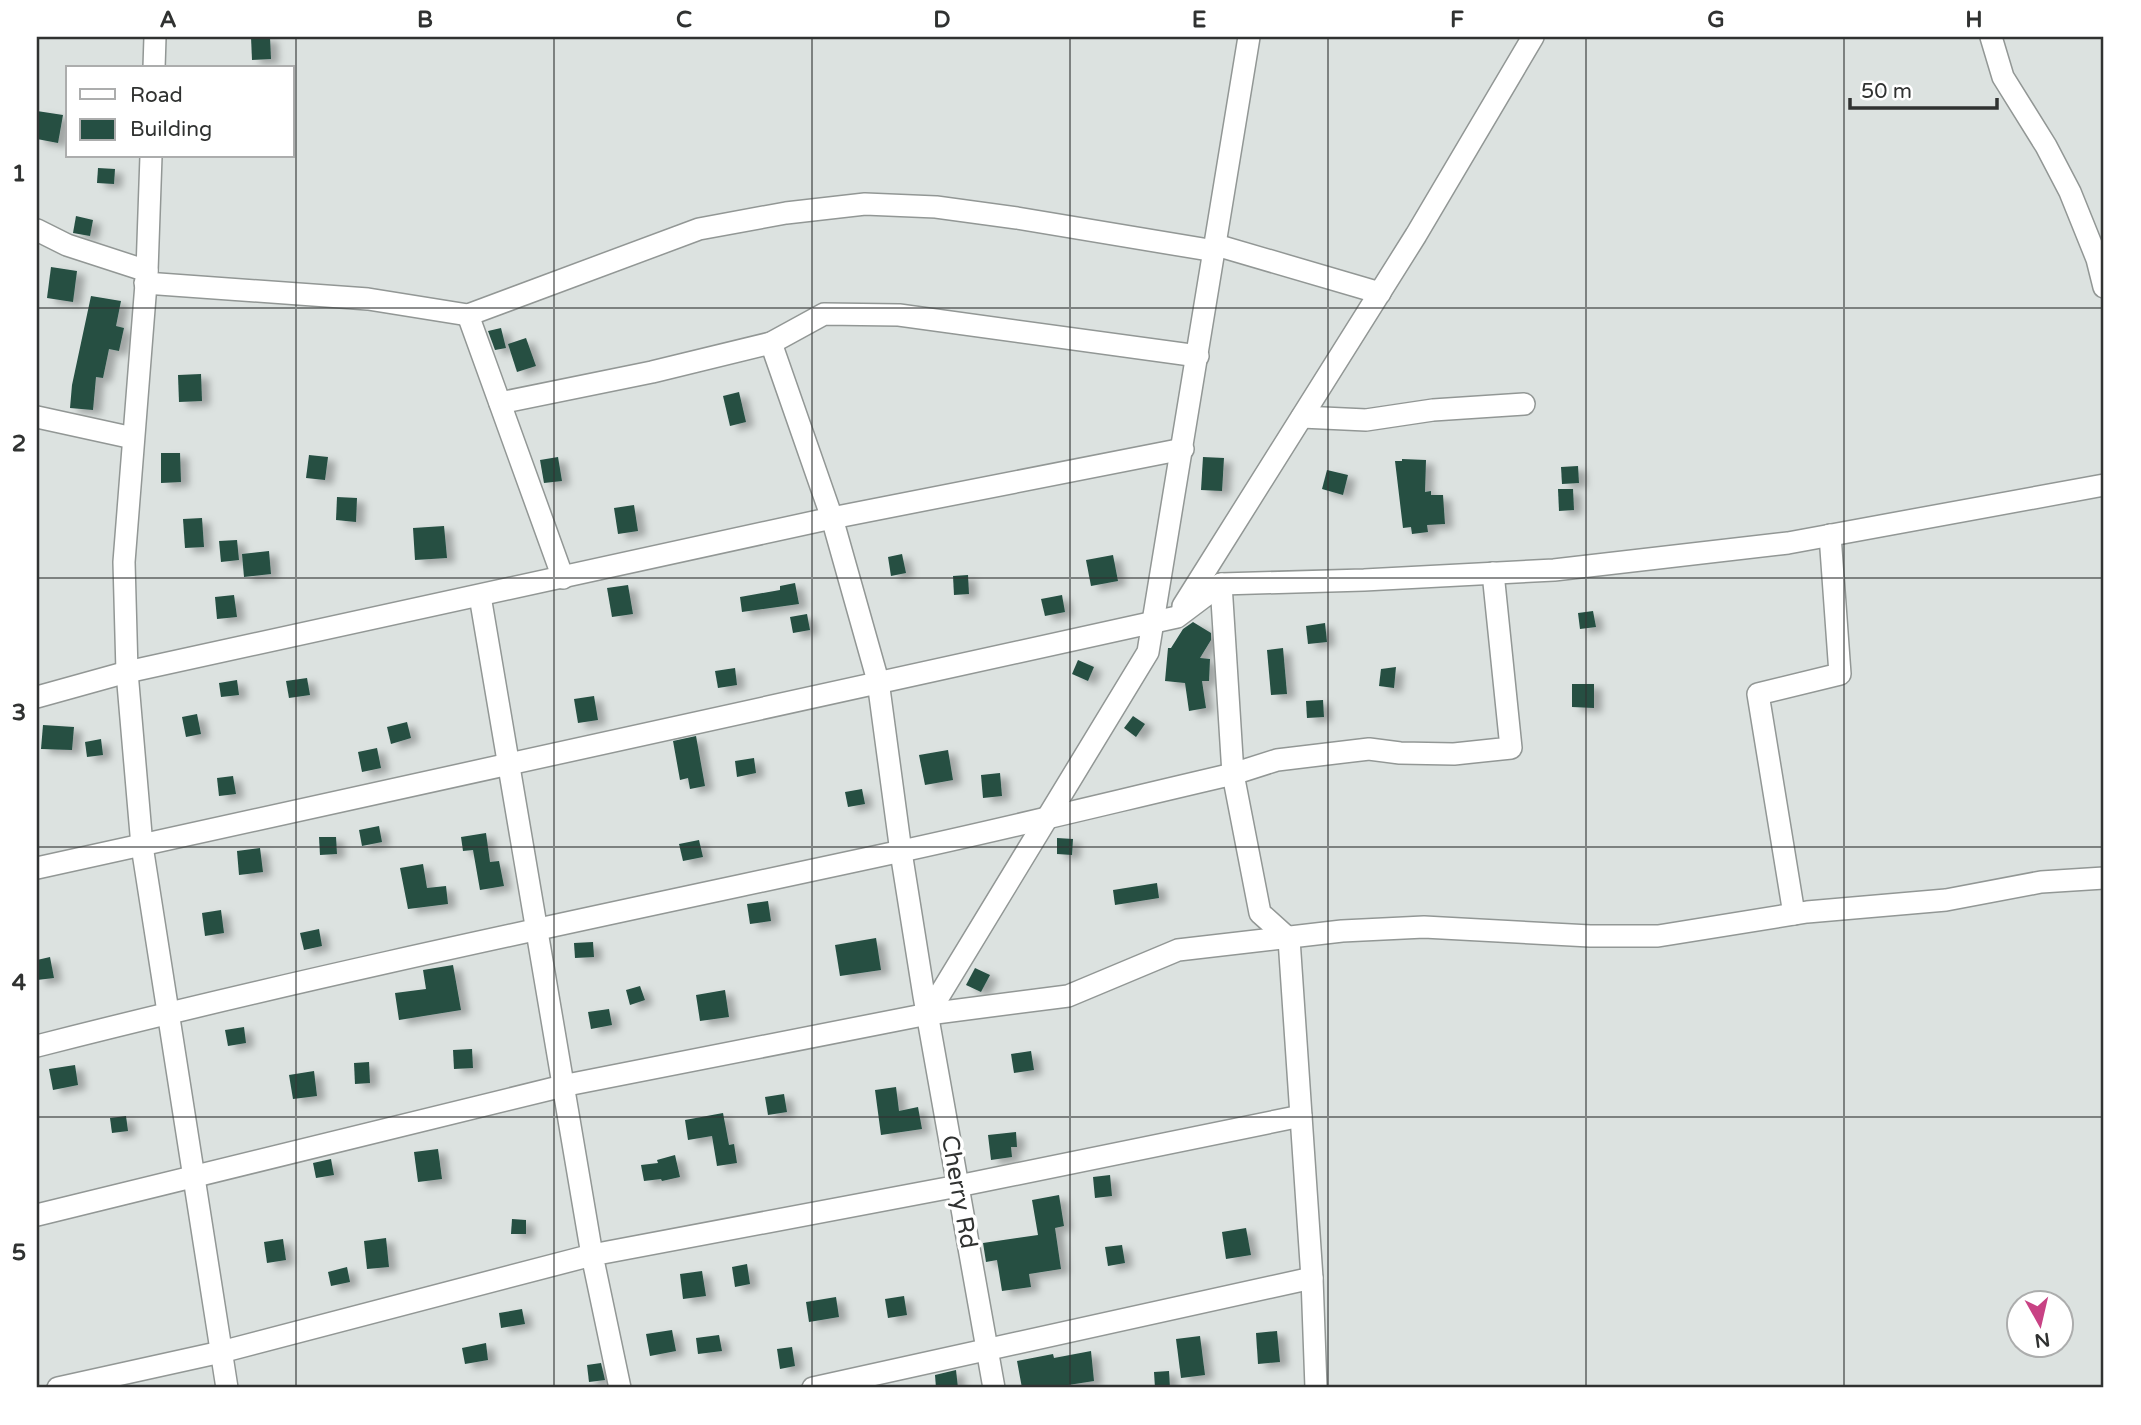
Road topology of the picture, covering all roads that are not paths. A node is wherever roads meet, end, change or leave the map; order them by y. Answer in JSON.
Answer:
{"nodes":[{"id":1,"x":155,"y":37,"type":"edge"},
{"id":2,"x":1249,"y":37,"type":"edge"},
{"id":3,"x":1533,"y":37,"type":"edge"},
{"id":4,"x":1991,"y":37,"type":"edge"},
{"id":5,"x":154,"y":66,"type":"edge"},
{"id":6,"x":150,"y":158,"type":"edge"},
{"id":7,"x":37,"y":230,"type":"edge"},
{"id":8,"x":1215,"y":248,"type":"junction"},
{"id":9,"x":146,"y":277,"type":"junction"},
{"id":10,"x":2104,"y":287,"type":"edge"},
{"id":11,"x":1380,"y":293,"type":"junction"},
{"id":12,"x":468,"y":316,"type":"junction"},
{"id":13,"x":771,"y":343,"type":"junction"},
{"id":14,"x":1198,"y":356,"type":"junction"},
{"id":15,"x":500,"y":403,"type":"junction"},
{"id":16,"x":1524,"y":404,"type":"dead end"},
{"id":17,"x":37,"y":417,"type":"edge"},
{"id":18,"x":1302,"y":417,"type":"junction"},
{"id":19,"x":134,"y":438,"type":"junction"},
{"id":20,"x":1182,"y":449,"type":"junction"},
{"id":21,"x":2104,"y":485,"type":"edge"},
{"id":22,"x":832,"y":519,"type":"junction"},
{"id":23,"x":1830,"y":536,"type":"junction"},
{"id":24,"x":1493,"y":573,"type":"junction"},
{"id":25,"x":563,"y":578,"type":"junction"},
{"id":26,"x":1221,"y":584,"type":"junction"},
{"id":27,"x":480,"y":596,"type":"junction"},
{"id":28,"x":1177,"y":617,"type":"junction"},
{"id":29,"x":1154,"y":621,"type":"junction"},
{"id":30,"x":1148,"y":652,"type":"junction"},
{"id":31,"x":127,"y":672,"type":"junction"},
{"id":32,"x":878,"y":681,"type":"junction"},
{"id":33,"x":37,"y":697,"type":"edge"},
{"id":34,"x":509,"y":762,"type":"junction"},
{"id":35,"x":1233,"y":774,"type":"junction"},
{"id":36,"x":1049,"y":817,"type":"junction"},
{"id":37,"x":142,"y":846,"type":"junction"},
{"id":38,"x":901,"y":852,"type":"junction"},
{"id":39,"x":37,"y":869,"type":"edge"},
{"id":40,"x":2104,"y":878,"type":"edge"},
{"id":41,"x":1794,"y":914,"type":"junction"},
{"id":42,"x":537,"y":929,"type":"junction"},
{"id":43,"x":1289,"y":939,"type":"junction"},
{"id":44,"x":926,"y":1005,"type":"junction"},
{"id":45,"x":168,"y":1013,"type":"junction"},
{"id":46,"x":37,"y":1046,"type":"edge"},
{"id":47,"x":564,"y":1086,"type":"junction"},
{"id":48,"x":1301,"y":1116,"type":"junction"},
{"id":49,"x":194,"y":1177,"type":"junction"},
{"id":50,"x":958,"y":1186,"type":"junction"},
{"id":51,"x":37,"y":1215,"type":"edge"},
{"id":52,"x":592,"y":1255,"type":"junction"},
{"id":53,"x":1312,"y":1278,"type":"junction"},
{"id":54,"x":988,"y":1351,"type":"junction"},
{"id":55,"x":221,"y":1352,"type":"junction"},
{"id":56,"x":58,"y":1388,"type":"edge"},
{"id":57,"x":227,"y":1388,"type":"edge"},
{"id":58,"x":620,"y":1388,"type":"edge"},
{"id":59,"x":813,"y":1388,"type":"edge"},
{"id":60,"x":994,"y":1388,"type":"edge"},
{"id":61,"x":1316,"y":1388,"type":"edge"}],
"edges":[{"from":1,"to":5,"type":"street"},
{"from":2,"to":8,"type":"street"},
{"from":3,"to":11,"type":"street"},
{"from":4,"to":10,"type":"street"},
{"from":6,"to":9,"type":"street"},
{"from":7,"to":9,"type":"street"},
{"from":8,"to":11,"type":"street"},
{"from":8,"to":12,"type":"street"},
{"from":8,"to":14,"type":"street"},
{"from":9,"to":12,"type":"street"},
{"from":9,"to":19,"type":"street"},
{"from":11,"to":18,"type":"street"},
{"from":12,"to":15,"type":"street"},
{"from":13,"to":14,"type":"street"},
{"from":13,"to":15,"type":"street"},
{"from":13,"to":22,"type":"street","name":"Cherry Rd"},
{"from":14,"to":20,"type":"street"},
{"from":15,"to":25,"type":"street"},
{"from":16,"to":18,"type":"street"},
{"from":17,"to":19,"type":"street"},
{"from":18,"to":28,"type":"street"},
{"from":19,"to":31,"type":"street"},
{"from":20,"to":22,"type":"street"},
{"from":20,"to":29,"type":"street"},
{"from":21,"to":23,"type":"street"},
{"from":22,"to":25,"type":"street"},
{"from":22,"to":32,"type":"street","name":"Cherry Rd"},
{"from":23,"to":24,"type":"street"},
{"from":23,"to":41,"type":"street"},
{"from":24,"to":26,"type":"street"},
{"from":24,"to":35,"type":"street"},
{"from":25,"to":27,"type":"street"},
{"from":26,"to":28,"type":"street"},
{"from":26,"to":35,"type":"street"},
{"from":27,"to":31,"type":"street"},
{"from":27,"to":34,"type":"street"},
{"from":28,"to":29,"type":"street"},
{"from":28,"to":30,"type":"street"},
{"from":29,"to":30,"type":"street"},
{"from":29,"to":32,"type":"street"},
{"from":30,"to":36,"type":"street"},
{"from":31,"to":33,"type":"street"},
{"from":31,"to":37,"type":"street"},
{"from":32,"to":34,"type":"street"},
{"from":32,"to":38,"type":"street","name":"Cherry Rd"},
{"from":34,"to":37,"type":"street"},
{"from":34,"to":42,"type":"street"},
{"from":35,"to":36,"type":"street"},
{"from":35,"to":43,"type":"street"},
{"from":36,"to":38,"type":"street"},
{"from":36,"to":44,"type":"street"},
{"from":37,"to":39,"type":"street"},
{"from":37,"to":45,"type":"street"},
{"from":38,"to":42,"type":"street"},
{"from":38,"to":44,"type":"street","name":"Cherry Rd"},
{"from":40,"to":41,"type":"street"},
{"from":41,"to":43,"type":"street"},
{"from":42,"to":45,"type":"street"},
{"from":42,"to":47,"type":"street"},
{"from":43,"to":44,"type":"street"},
{"from":43,"to":48,"type":"street"},
{"from":44,"to":47,"type":"street"},
{"from":44,"to":50,"type":"street","name":"Cherry Rd"},
{"from":45,"to":46,"type":"street"},
{"from":45,"to":49,"type":"street"},
{"from":47,"to":49,"type":"street"},
{"from":47,"to":52,"type":"street"},
{"from":48,"to":50,"type":"street"},
{"from":48,"to":53,"type":"street"},
{"from":49,"to":51,"type":"street"},
{"from":49,"to":55,"type":"street"},
{"from":50,"to":52,"type":"street"},
{"from":50,"to":54,"type":"street","name":"Cherry Rd"},
{"from":52,"to":55,"type":"street"},
{"from":52,"to":58,"type":"street"},
{"from":53,"to":54,"type":"street"},
{"from":53,"to":61,"type":"street"},
{"from":54,"to":59,"type":"street"},
{"from":54,"to":60,"type":"street","name":"Cherry Rd"},
{"from":55,"to":56,"type":"street"},
{"from":55,"to":57,"type":"street"}]}
